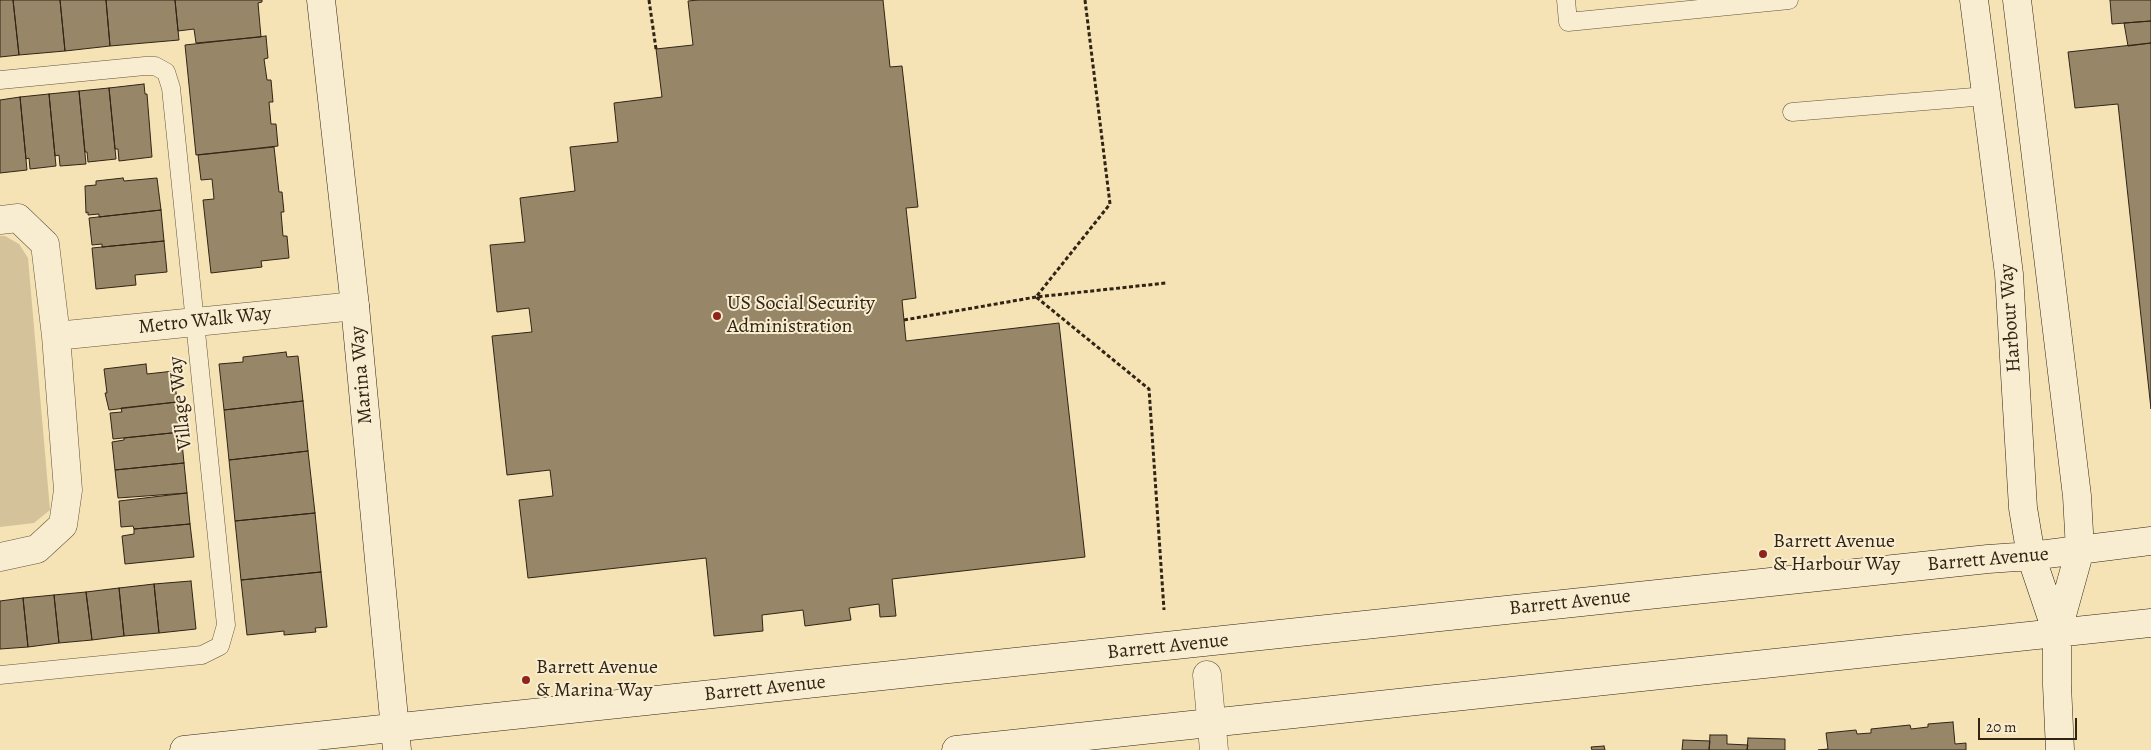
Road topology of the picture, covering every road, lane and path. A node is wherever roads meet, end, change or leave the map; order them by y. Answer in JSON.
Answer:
{"nodes":[{"id":1,"x":321,"y":0,"type":"edge"},
{"id":2,"x":649,"y":0,"type":"edge"},
{"id":3,"x":1085,"y":0,"type":"edge"},
{"id":4,"x":1566,"y":0,"type":"edge"},
{"id":5,"x":1789,"y":0,"type":"edge"},
{"id":6,"x":1974,"y":0,"type":"edge"},
{"id":7,"x":2017,"y":0,"type":"edge"},
{"id":8,"x":656,"y":49,"type":"dead end"},
{"id":9,"x":0,"y":80,"type":"edge"},
{"id":10,"x":1986,"y":96,"type":"junction"},
{"id":11,"x":1792,"y":112,"type":"dead end"},
{"id":12,"x":0,"y":220,"type":"edge"},
{"id":13,"x":1166,"y":283,"type":"dead end"},
{"id":14,"x":1036,"y":297,"type":"junction"},
{"id":15,"x":355,"y":306,"type":"junction"},
{"id":16,"x":904,"y":320,"type":"dead end"},
{"id":17,"x":194,"y":322,"type":"junction"},
{"id":18,"x":56,"y":336,"type":"junction"},
{"id":19,"x":2151,"y":542,"type":"edge"},
{"id":20,"x":2080,"y":550,"type":"junction"},
{"id":21,"x":2031,"y":556,"type":"junction"},
{"id":22,"x":0,"y":557,"type":"edge"},
{"id":23,"x":1164,"y":610,"type":"dead end"},
{"id":24,"x":2151,"y":623,"type":"edge"},
{"id":25,"x":2057,"y":633,"type":"junction"},
{"id":26,"x":0,"y":675,"type":"edge"},
{"id":27,"x":1206,"y":675,"type":"dead end"},
{"id":28,"x":1212,"y":723,"type":"junction"},
{"id":29,"x":396,"y":739,"type":"edge"},
{"id":30,"x":184,"y":750,"type":"edge"},
{"id":31,"x":956,"y":750,"type":"edge"},
{"id":32,"x":1214,"y":750,"type":"edge"},
{"id":33,"x":2060,"y":750,"type":"edge"}],
"edges":[{"from":1,"to":15,"type":"main road","name":"Marina Way"},
{"from":2,"to":8,"type":"path"},
{"from":3,"to":14,"type":"path"},
{"from":4,"to":5,"type":"lane"},
{"from":6,"to":10,"type":"main road","name":"Harbour Way"},
{"from":7,"to":20,"type":"main road","name":"Harbour Way"},
{"from":9,"to":17,"type":"lane","name":"Village Way"},
{"from":10,"to":11,"type":"lane"},
{"from":10,"to":21,"type":"main road","name":"Harbour Way"},
{"from":12,"to":18,"type":"main road"},
{"from":13,"to":14,"type":"path"},
{"from":14,"to":16,"type":"path"},
{"from":14,"to":23,"type":"path"},
{"from":15,"to":17,"type":"main road","name":"Metro Walk Way"},
{"from":15,"to":29,"type":"main road","name":"Marina Way"},
{"from":17,"to":18,"type":"main road","name":"Metro Walk Way"},
{"from":17,"to":26,"type":"lane","name":"Village Way"},
{"from":18,"to":22,"type":"main road"},
{"from":19,"to":20,"type":"main road","name":"Barrett Avenue"},
{"from":20,"to":21,"type":"main road","name":"Barrett Avenue"},
{"from":20,"to":25,"type":"main road","name":"Harbour Way"},
{"from":21,"to":25,"type":"main road","name":"Harbour Way"},
{"from":21,"to":29,"type":"main road","name":"Barrett Avenue"},
{"from":24,"to":25,"type":"main road"},
{"from":25,"to":28,"type":"main road"},
{"from":25,"to":33,"type":"main road","name":"Harbour Way"},
{"from":27,"to":28,"type":"main road"},
{"from":28,"to":31,"type":"main road"},
{"from":28,"to":32,"type":"main road"},
{"from":29,"to":30,"type":"main road","name":"Barrett Avenue"}]}
